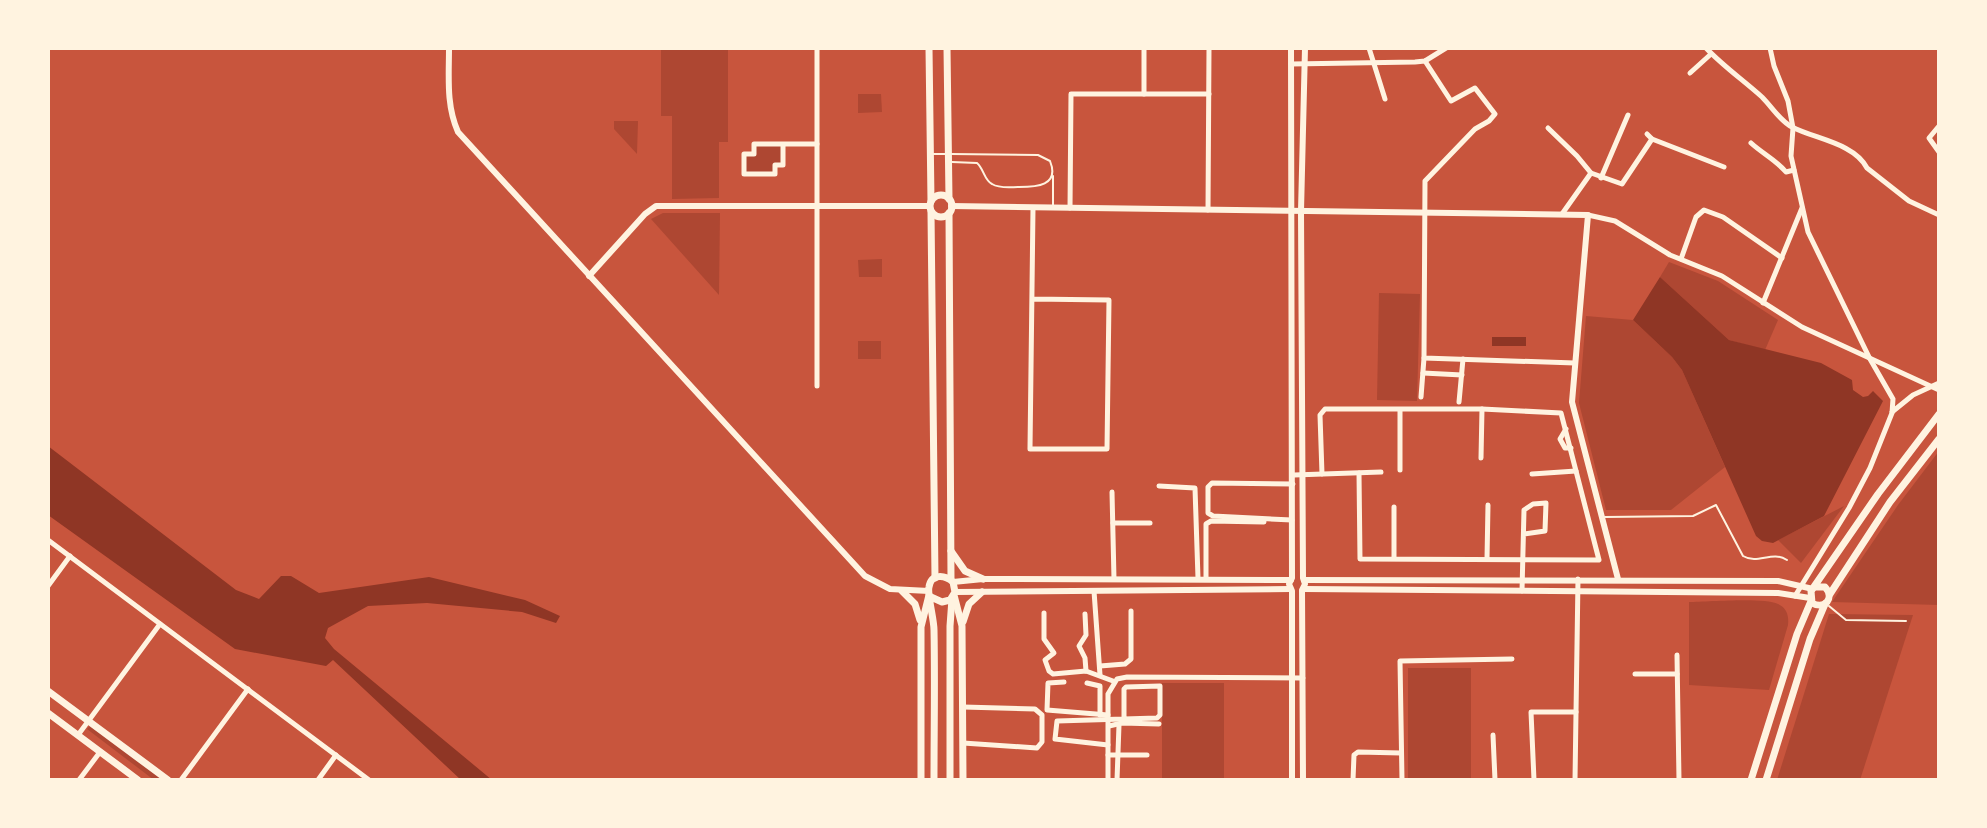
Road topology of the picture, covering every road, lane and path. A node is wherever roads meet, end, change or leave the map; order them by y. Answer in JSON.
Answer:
{"nodes":[{"id":1,"x":449,"y":48,"type":"edge"},
{"id":2,"x":817,"y":48,"type":"edge"},
{"id":3,"x":929,"y":48,"type":"edge"},
{"id":4,"x":947,"y":48,"type":"edge"},
{"id":5,"x":1144,"y":48,"type":"edge"},
{"id":6,"x":1209,"y":48,"type":"edge"},
{"id":7,"x":1291,"y":48,"type":"edge"},
{"id":8,"x":1305,"y":48,"type":"edge"},
{"id":9,"x":1369,"y":48,"type":"edge"},
{"id":10,"x":1446,"y":48,"type":"edge"},
{"id":11,"x":1706,"y":48,"type":"edge"},
{"id":12,"x":1770,"y":48,"type":"edge"},
{"id":13,"x":1711,"y":54,"type":"junction"},
{"id":14,"x":1372,"y":61,"type":"junction"},
{"id":15,"x":1425,"y":61,"type":"junction"},
{"id":16,"x":1291,"y":64,"type":"junction"},
{"id":17,"x":1304,"y":64,"type":"junction"},
{"id":18,"x":1690,"y":73,"type":"dead end"},
{"id":19,"x":1144,"y":94,"type":"junction"},
{"id":20,"x":1209,"y":94,"type":"junction"},
{"id":21,"x":1385,"y":99,"type":"dead end"},
{"id":22,"x":1628,"y":115,"type":"dead end"},
{"id":23,"x":1939,"y":126,"type":"edge"},
{"id":24,"x":1548,"y":128,"type":"dead end"},
{"id":25,"x":1793,"y":128,"type":"junction"},
{"id":26,"x":1647,"y":134,"type":"dead end"},
{"id":27,"x":1652,"y":139,"type":"junction"},
{"id":28,"x":1751,"y":143,"type":"dead end"},
{"id":29,"x":783,"y":144,"type":"junction"},
{"id":30,"x":817,"y":144,"type":"junction"},
{"id":31,"x":1939,"y":152,"type":"edge"},
{"id":32,"x":930,"y":154,"type":"junction"},
{"id":33,"x":949,"y":158,"type":"junction"},
{"id":34,"x":1724,"y":167,"type":"dead end"},
{"id":35,"x":1794,"y":170,"type":"junction"},
{"id":36,"x":1053,"y":171,"type":"junction"},
{"id":37,"x":1591,"y":173,"type":"junction"},
{"id":38,"x":1601,"y":178,"type":"junction"},
{"id":39,"x":817,"y":206,"type":"junction"},
{"id":40,"x":931,"y":206,"type":"junction"},
{"id":41,"x":950,"y":206,"type":"junction"},
{"id":42,"x":1802,"y":207,"type":"junction"},
{"id":43,"x":1033,"y":208,"type":"junction"},
{"id":44,"x":1053,"y":208,"type":"junction"},
{"id":45,"x":1070,"y":208,"type":"junction"},
{"id":46,"x":1208,"y":210,"type":"junction"},
{"id":47,"x":1291,"y":210,"type":"junction"},
{"id":48,"x":1301,"y":211,"type":"junction"},
{"id":49,"x":1424,"y":213,"type":"junction"},
{"id":50,"x":1562,"y":214,"type":"junction"},
{"id":51,"x":1588,"y":215,"type":"junction"},
{"id":52,"x":1939,"y":215,"type":"edge"},
{"id":53,"x":1782,"y":258,"type":"junction"},
{"id":54,"x":1681,"y":259,"type":"junction"},
{"id":55,"x":589,"y":276,"type":"junction"},
{"id":56,"x":1032,"y":299,"type":"junction"},
{"id":57,"x":1763,"y":303,"type":"junction"},
{"id":58,"x":1424,"y":358,"type":"junction"},
{"id":59,"x":1463,"y":359,"type":"junction"},
{"id":60,"x":1870,"y":359,"type":"junction"},
{"id":61,"x":1575,"y":363,"type":"junction"},
{"id":62,"x":1423,"y":373,"type":"junction"},
{"id":63,"x":1462,"y":375,"type":"junction"},
{"id":64,"x":817,"y":386,"type":"dead end"},
{"id":65,"x":1937,"y":387,"type":"edge"},
{"id":66,"x":1421,"y":397,"type":"dead end"},
{"id":67,"x":1459,"y":402,"type":"dead end"},
{"id":68,"x":1482,"y":409,"type":"junction"},
{"id":69,"x":1400,"y":411,"type":"junction"},
{"id":70,"x":1892,"y":413,"type":"junction"},
{"id":71,"x":1939,"y":414,"type":"edge"},
{"id":72,"x":1939,"y":439,"type":"edge"},
{"id":73,"x":1481,"y":458,"type":"dead end"},
{"id":74,"x":1400,"y":470,"type":"dead end"},
{"id":75,"x":1576,"y":471,"type":"junction"},
{"id":76,"x":1381,"y":472,"type":"dead end"},
{"id":77,"x":1359,"y":473,"type":"junction"},
{"id":78,"x":1322,"y":474,"type":"junction"},
{"id":79,"x":1532,"y":474,"type":"dead end"},
{"id":80,"x":1294,"y":475,"type":"junction"},
{"id":81,"x":1304,"y":475,"type":"junction"},
{"id":82,"x":1293,"y":484,"type":"junction"},
{"id":83,"x":1159,"y":486,"type":"dead end"},
{"id":84,"x":1112,"y":492,"type":"dead end"},
{"id":85,"x":1488,"y":505,"type":"dead end"},
{"id":86,"x":1394,"y":507,"type":"dead end"},
{"id":87,"x":1602,"y":517,"type":"junction"},
{"id":88,"x":1293,"y":521,"type":"junction"},
{"id":89,"x":1113,"y":523,"type":"junction"},
{"id":90,"x":1150,"y":523,"type":"dead end"},
{"id":91,"x":1524,"y":534,"type":"junction"},
{"id":92,"x":48,"y":540,"type":"edge"},
{"id":93,"x":950,"y":549,"type":"junction"},
{"id":94,"x":70,"y":556,"type":"junction"},
{"id":95,"x":1394,"y":558,"type":"junction"},
{"id":96,"x":1523,"y":558,"type":"junction"},
{"id":97,"x":1487,"y":559,"type":"junction"},
{"id":98,"x":1787,"y":560,"type":"dead end"},
{"id":99,"x":935,"y":578,"type":"junction"},
{"id":100,"x":1202,"y":578,"type":"junction"},
{"id":101,"x":983,"y":579,"type":"junction"},
{"id":102,"x":1114,"y":579,"type":"junction"},
{"id":103,"x":1292,"y":579,"type":"junction"},
{"id":104,"x":1303,"y":579,"type":"junction"},
{"id":105,"x":1522,"y":579,"type":"junction"},
{"id":106,"x":1578,"y":579,"type":"junction"},
{"id":107,"x":1618,"y":579,"type":"junction"},
{"id":108,"x":952,"y":581,"type":"junction"},
{"id":109,"x":1801,"y":585,"type":"junction"},
{"id":110,"x":48,"y":586,"type":"edge"},
{"id":111,"x":1291,"y":590,"type":"junction"},
{"id":112,"x":1303,"y":590,"type":"junction"},
{"id":113,"x":902,"y":591,"type":"junction"},
{"id":114,"x":1094,"y":591,"type":"junction"},
{"id":115,"x":982,"y":592,"type":"junction"},
{"id":116,"x":1522,"y":592,"type":"junction"},
{"id":117,"x":1578,"y":592,"type":"junction"},
{"id":118,"x":930,"y":594,"type":"junction"},
{"id":119,"x":1812,"y":594,"type":"junction"},
{"id":120,"x":954,"y":595,"type":"junction"},
{"id":121,"x":1795,"y":596,"type":"junction"},
{"id":122,"x":1827,"y":601,"type":"junction"},
{"id":123,"x":1131,"y":611,"type":"dead end"},
{"id":124,"x":1044,"y":613,"type":"dead end"},
{"id":125,"x":1085,"y":614,"type":"dead end"},
{"id":126,"x":1906,"y":621,"type":"dead end"},
{"id":127,"x":160,"y":624,"type":"junction"},
{"id":128,"x":962,"y":626,"type":"junction"},
{"id":129,"x":921,"y":627,"type":"junction"},
{"id":130,"x":1677,"y":655,"type":"dead end"},
{"id":131,"x":1512,"y":659,"type":"dead end"},
{"id":132,"x":1100,"y":666,"type":"junction"},
{"id":133,"x":1086,"y":671,"type":"junction"},
{"id":134,"x":1635,"y":674,"type":"dead end"},
{"id":135,"x":1677,"y":674,"type":"junction"},
{"id":136,"x":1100,"y":675,"type":"junction"},
{"id":137,"x":1160,"y":677,"type":"junction"},
{"id":138,"x":1292,"y":678,"type":"junction"},
{"id":139,"x":1303,"y":678,"type":"junction"},
{"id":140,"x":1114,"y":681,"type":"junction"},
{"id":141,"x":1064,"y":682,"type":"dead end"},
{"id":142,"x":1087,"y":683,"type":"dead end"},
{"id":143,"x":1160,"y":686,"type":"junction"},
{"id":144,"x":248,"y":689,"type":"junction"},
{"id":145,"x":48,"y":691,"type":"edge"},
{"id":146,"x":963,"y":707,"type":"junction"},
{"id":147,"x":1576,"y":712,"type":"junction"},
{"id":148,"x":48,"y":713,"type":"edge"},
{"id":149,"x":1100,"y":715,"type":"junction"},
{"id":150,"x":1124,"y":718,"type":"junction"},
{"id":151,"x":1108,"y":720,"type":"junction"},
{"id":152,"x":88,"y":721,"type":"junction"},
{"id":153,"x":1159,"y":724,"type":"dead end"},
{"id":154,"x":1119,"y":725,"type":"junction"},
{"id":155,"x":78,"y":735,"type":"junction"},
{"id":156,"x":1493,"y":735,"type":"dead end"},
{"id":157,"x":963,"y":743,"type":"junction"},
{"id":158,"x":1108,"y":745,"type":"junction"},
{"id":159,"x":100,"y":752,"type":"junction"},
{"id":160,"x":1401,"y":753,"type":"junction"},
{"id":161,"x":336,"y":755,"type":"junction"},
{"id":162,"x":1108,"y":755,"type":"junction"},
{"id":163,"x":1118,"y":755,"type":"junction"},
{"id":164,"x":1147,"y":755,"type":"dead end"},
{"id":165,"x":79,"y":780,"type":"edge"},
{"id":166,"x":138,"y":780,"type":"edge"},
{"id":167,"x":168,"y":780,"type":"edge"},
{"id":168,"x":181,"y":780,"type":"edge"},
{"id":169,"x":318,"y":780,"type":"edge"},
{"id":170,"x":369,"y":780,"type":"edge"},
{"id":171,"x":921,"y":780,"type":"edge"},
{"id":172,"x":934,"y":780,"type":"edge"},
{"id":173,"x":950,"y":780,"type":"edge"},
{"id":174,"x":963,"y":780,"type":"edge"},
{"id":175,"x":1108,"y":780,"type":"edge"},
{"id":176,"x":1117,"y":780,"type":"edge"},
{"id":177,"x":1292,"y":780,"type":"edge"},
{"id":178,"x":1303,"y":780,"type":"edge"},
{"id":179,"x":1353,"y":780,"type":"edge"},
{"id":180,"x":1402,"y":780,"type":"edge"},
{"id":181,"x":1495,"y":780,"type":"edge"},
{"id":182,"x":1534,"y":780,"type":"edge"},
{"id":183,"x":1575,"y":780,"type":"edge"},
{"id":184,"x":1679,"y":780,"type":"edge"},
{"id":185,"x":1751,"y":780,"type":"edge"},
{"id":186,"x":1766,"y":780,"type":"edge"}],
"edges":[{"from":1,"to":55,"type":"street"},
{"from":2,"to":30,"type":"street"},
{"from":3,"to":32,"type":"main road"},
{"from":4,"to":33,"type":"main road"},
{"from":5,"to":19,"type":"street"},
{"from":6,"to":20,"type":"street"},
{"from":7,"to":16,"type":"street"},
{"from":8,"to":17,"type":"street"},
{"from":9,"to":14,"type":"street"},
{"from":10,"to":15,"type":"street"},
{"from":11,"to":13,"type":"street"},
{"from":12,"to":25,"type":"street"},
{"from":13,"to":18,"type":"street"},
{"from":13,"to":25,"type":"street"},
{"from":14,"to":15,"type":"street"},
{"from":14,"to":17,"type":"street"},
{"from":14,"to":21,"type":"street"},
{"from":15,"to":49,"type":"street"},
{"from":16,"to":17,"type":"street"},
{"from":16,"to":47,"type":"street"},
{"from":17,"to":48,"type":"street"},
{"from":19,"to":20,"type":"street"},
{"from":19,"to":45,"type":"street"},
{"from":20,"to":46,"type":"street"},
{"from":22,"to":38,"type":"street"},
{"from":23,"to":31,"type":"street"},
{"from":24,"to":37,"type":"street"},
{"from":25,"to":35,"type":"street"},
{"from":25,"to":52,"type":"street"},
{"from":26,"to":27,"type":"street"},
{"from":27,"to":34,"type":"street"},
{"from":27,"to":38,"type":"street"},
{"from":28,"to":35,"type":"street"},
{"from":29,"to":29,"type":"street"},
{"from":29,"to":30,"type":"street"},
{"from":30,"to":39,"type":"street"},
{"from":32,"to":33,"type":"lane"},
{"from":32,"to":40,"type":"main road"},
{"from":33,"to":36,"type":"lane"},
{"from":33,"to":36,"type":"lane"},
{"from":33,"to":41,"type":"main road"},
{"from":35,"to":42,"type":"street"},
{"from":36,"to":44,"type":"lane"},
{"from":37,"to":38,"type":"street"},
{"from":37,"to":50,"type":"street"},
{"from":39,"to":40,"type":"street"},
{"from":39,"to":55,"type":"street"},
{"from":39,"to":64,"type":"street"},
{"from":40,"to":41,"type":"main road"},
{"from":40,"to":41,"type":"main road"},
{"from":40,"to":99,"type":"main road"},
{"from":41,"to":43,"type":"street"},
{"from":41,"to":93,"type":"main road"},
{"from":42,"to":53,"type":"street"},
{"from":42,"to":60,"type":"street"},
{"from":43,"to":44,"type":"street"},
{"from":43,"to":56,"type":"street"},
{"from":44,"to":45,"type":"street"},
{"from":45,"to":46,"type":"street"},
{"from":46,"to":47,"type":"street"},
{"from":47,"to":48,"type":"street"},
{"from":47,"to":80,"type":"street"},
{"from":48,"to":49,"type":"street"},
{"from":48,"to":81,"type":"street"},
{"from":49,"to":50,"type":"street"},
{"from":49,"to":58,"type":"street"},
{"from":50,"to":51,"type":"street"},
{"from":51,"to":54,"type":"street"},
{"from":51,"to":61,"type":"street"},
{"from":53,"to":54,"type":"street"},
{"from":53,"to":57,"type":"street"},
{"from":54,"to":57,"type":"street"},
{"from":55,"to":113,"type":"street"},
{"from":56,"to":56,"type":"street"},
{"from":57,"to":60,"type":"street"},
{"from":58,"to":59,"type":"street"},
{"from":58,"to":62,"type":"street"},
{"from":59,"to":61,"type":"street"},
{"from":59,"to":63,"type":"street"},
{"from":60,"to":65,"type":"street"},
{"from":60,"to":70,"type":"street"},
{"from":61,"to":87,"type":"street"},
{"from":62,"to":63,"type":"street"},
{"from":62,"to":66,"type":"street"},
{"from":63,"to":67,"type":"street"},
{"from":65,"to":70,"type":"street"},
{"from":68,"to":69,"type":"street"},
{"from":68,"to":73,"type":"street"},
{"from":68,"to":75,"type":"street"},
{"from":69,"to":74,"type":"street"},
{"from":69,"to":78,"type":"street"},
{"from":70,"to":109,"type":"street"},
{"from":71,"to":119,"type":"main road"},
{"from":72,"to":122,"type":"main road"},
{"from":75,"to":79,"type":"street"},
{"from":75,"to":96,"type":"street"},
{"from":76,"to":77,"type":"street"},
{"from":77,"to":78,"type":"street"},
{"from":77,"to":95,"type":"street"},
{"from":78,"to":81,"type":"street"},
{"from":80,"to":81,"type":"street"},
{"from":80,"to":82,"type":"street"},
{"from":81,"to":104,"type":"street"},
{"from":82,"to":88,"type":"street"},
{"from":82,"to":88,"type":"street"},
{"from":83,"to":100,"type":"street"},
{"from":84,"to":89,"type":"street"},
{"from":85,"to":97,"type":"street"},
{"from":86,"to":95,"type":"street"},
{"from":87,"to":98,"type":"lane"},
{"from":87,"to":107,"type":"street"},
{"from":88,"to":100,"type":"street"},
{"from":88,"to":103,"type":"street"},
{"from":89,"to":90,"type":"street"},
{"from":89,"to":102,"type":"street"},
{"from":91,"to":91,"type":"street"},
{"from":91,"to":96,"type":"street"},
{"from":92,"to":94,"type":"street"},
{"from":93,"to":101,"type":"main road"},
{"from":93,"to":108,"type":"main road"},
{"from":94,"to":110,"type":"street"},
{"from":94,"to":127,"type":"street"},
{"from":95,"to":97,"type":"street"},
{"from":96,"to":97,"type":"street"},
{"from":96,"to":105,"type":"street"},
{"from":99,"to":108,"type":"main road"},
{"from":99,"to":118,"type":"main road"},
{"from":100,"to":102,"type":"street"},
{"from":100,"to":103,"type":"street"},
{"from":101,"to":102,"type":"street"},
{"from":101,"to":108,"type":"street"},
{"from":103,"to":104,"type":"street"},
{"from":103,"to":111,"type":"street"},
{"from":104,"to":105,"type":"street"},
{"from":104,"to":112,"type":"street"},
{"from":105,"to":106,"type":"street"},
{"from":105,"to":116,"type":"street"},
{"from":106,"to":107,"type":"street"},
{"from":106,"to":117,"type":"street"},
{"from":107,"to":109,"type":"street"},
{"from":108,"to":120,"type":"main road"},
{"from":109,"to":119,"type":"street"},
{"from":109,"to":121,"type":"street"},
{"from":111,"to":112,"type":"street"},
{"from":111,"to":114,"type":"street"},
{"from":111,"to":138,"type":"street"},
{"from":112,"to":116,"type":"street"},
{"from":112,"to":139,"type":"street"},
{"from":113,"to":118,"type":"street"},
{"from":113,"to":129,"type":"main road"},
{"from":114,"to":115,"type":"street"},
{"from":114,"to":132,"type":"street"},
{"from":115,"to":120,"type":"street"},
{"from":115,"to":128,"type":"main road"},
{"from":116,"to":117,"type":"street"},
{"from":117,"to":121,"type":"street"},
{"from":117,"to":147,"type":"street"},
{"from":118,"to":120,"type":"main road"},
{"from":118,"to":129,"type":"main road"},
{"from":118,"to":172,"type":"main road"},
{"from":119,"to":121,"type":"street"},
{"from":119,"to":122,"type":"main road"},
{"from":119,"to":122,"type":"main road"},
{"from":119,"to":185,"type":"main road"},
{"from":120,"to":128,"type":"main road"},
{"from":120,"to":173,"type":"main road"},
{"from":122,"to":126,"type":"lane"},
{"from":122,"to":186,"type":"main road"},
{"from":123,"to":132,"type":"street"},
{"from":124,"to":133,"type":"street"},
{"from":125,"to":133,"type":"street"},
{"from":127,"to":144,"type":"street"},
{"from":127,"to":152,"type":"street"},
{"from":128,"to":146,"type":"main road"},
{"from":129,"to":171,"type":"main road"},
{"from":130,"to":135,"type":"street"},
{"from":131,"to":160,"type":"street"},
{"from":132,"to":136,"type":"street"},
{"from":133,"to":136,"type":"street"},
{"from":134,"to":135,"type":"street"},
{"from":135,"to":184,"type":"street"},
{"from":136,"to":140,"type":"street"},
{"from":137,"to":138,"type":"street"},
{"from":137,"to":140,"type":"street"},
{"from":137,"to":143,"type":"street"},
{"from":138,"to":139,"type":"street"},
{"from":138,"to":177,"type":"street"},
{"from":139,"to":178,"type":"street"},
{"from":140,"to":151,"type":"street"},
{"from":141,"to":149,"type":"street"},
{"from":142,"to":149,"type":"street"},
{"from":143,"to":150,"type":"street"},
{"from":143,"to":150,"type":"street"},
{"from":144,"to":161,"type":"street"},
{"from":144,"to":168,"type":"street"},
{"from":145,"to":152,"type":"main road"},
{"from":146,"to":157,"type":"main road"},
{"from":146,"to":157,"type":"street"},
{"from":147,"to":182,"type":"street"},
{"from":147,"to":183,"type":"street"},
{"from":148,"to":155,"type":"main road"},
{"from":149,"to":151,"type":"street"},
{"from":150,"to":151,"type":"street"},
{"from":151,"to":154,"type":"street"},
{"from":151,"to":158,"type":"street"},
{"from":151,"to":158,"type":"street"},
{"from":152,"to":155,"type":"street"},
{"from":152,"to":167,"type":"main road"},
{"from":153,"to":154,"type":"street"},
{"from":154,"to":163,"type":"street"},
{"from":155,"to":159,"type":"main road"},
{"from":156,"to":181,"type":"street"},
{"from":157,"to":174,"type":"main road"},
{"from":158,"to":162,"type":"street"},
{"from":159,"to":165,"type":"street"},
{"from":159,"to":166,"type":"main road"},
{"from":160,"to":179,"type":"street"},
{"from":160,"to":180,"type":"street"},
{"from":161,"to":169,"type":"street"},
{"from":161,"to":170,"type":"street"},
{"from":162,"to":163,"type":"street"},
{"from":162,"to":175,"type":"street"},
{"from":163,"to":164,"type":"street"},
{"from":163,"to":176,"type":"street"}]}
